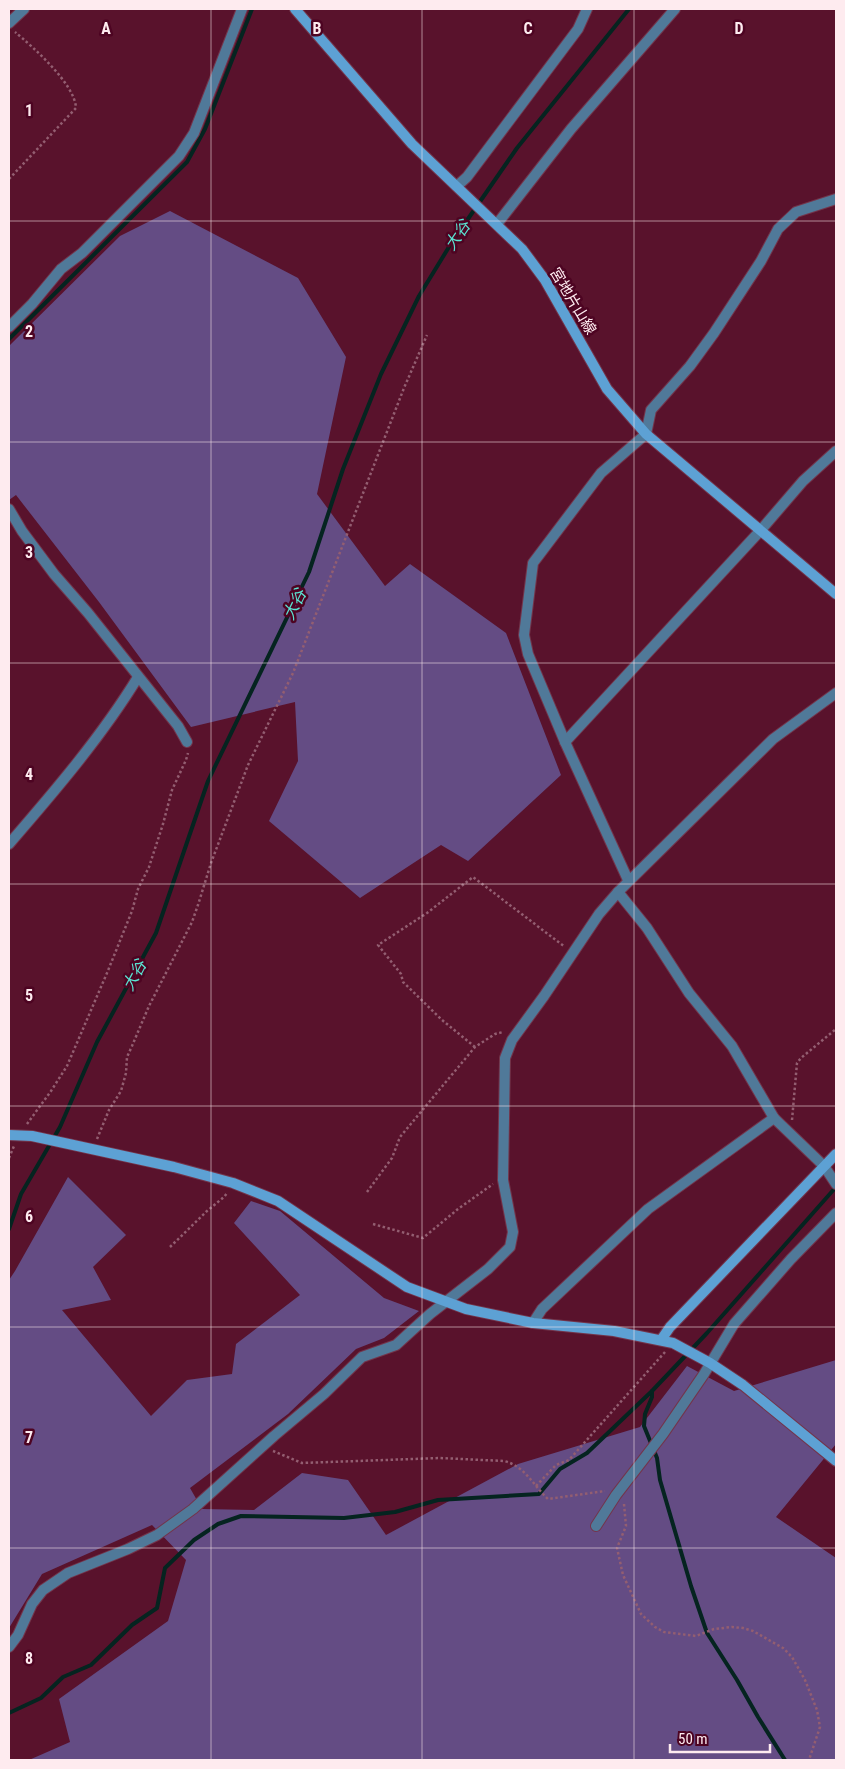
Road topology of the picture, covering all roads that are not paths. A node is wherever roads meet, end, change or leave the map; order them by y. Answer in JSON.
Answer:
{"nodes":[{"id":1,"x":24,"y":9,"type":"edge"},
{"id":2,"x":242,"y":9,"type":"edge"},
{"id":3,"x":295,"y":9,"type":"edge"},
{"id":4,"x":587,"y":9,"type":"edge"},
{"id":5,"x":675,"y":9,"type":"edge"},
{"id":6,"x":9,"y":24,"type":"edge"},
{"id":7,"x":458,"y":186,"type":"junction"},
{"id":8,"x":836,"y":198,"type":"edge"},
{"id":9,"x":495,"y":222,"type":"junction"},
{"id":10,"x":9,"y":327,"type":"edge"},
{"id":11,"x":646,"y":434,"type":"junction"},
{"id":12,"x":836,"y":451,"type":"edge"},
{"id":13,"x":9,"y":509,"type":"edge"},
{"id":14,"x":760,"y":531,"type":"junction"},
{"id":15,"x":836,"y":594,"type":"edge"},
{"id":16,"x":138,"y":677,"type":"junction"},
{"id":17,"x":836,"y":693,"type":"edge"},
{"id":18,"x":187,"y":742,"type":"road end"},
{"id":19,"x":565,"y":742,"type":"junction"},
{"id":20,"x":9,"y":844,"type":"edge"},
{"id":21,"x":628,"y":880,"type":"junction"},
{"id":22,"x":618,"y":892,"type":"junction"},
{"id":23,"x":774,"y":1118,"type":"junction"},
{"id":24,"x":13,"y":1136,"type":"edge"},
{"id":25,"x":836,"y":1154,"type":"edge"},
{"id":26,"x":824,"y":1166,"type":"junction"},
{"id":27,"x":836,"y":1184,"type":"edge"},
{"id":28,"x":836,"y":1213,"type":"edge"},
{"id":29,"x":447,"y":1302,"type":"junction"},
{"id":30,"x":533,"y":1323,"type":"junction"},
{"id":31,"x":661,"y":1340,"type":"junction"},
{"id":32,"x":710,"y":1363,"type":"junction"},
{"id":33,"x":836,"y":1460,"type":"edge"},
{"id":34,"x":596,"y":1526,"type":"dead end"},
{"id":35,"x":9,"y":1647,"type":"edge"}],
"edges":[{"from":1,"to":6,"type":"street"},
{"from":2,"to":10,"type":"street"},
{"from":3,"to":7,"type":"street","name":"宮地片山線"},
{"from":4,"to":7,"type":"street"},
{"from":5,"to":9,"type":"street"},
{"from":7,"to":9,"type":"street","name":"宮地片山線"},
{"from":8,"to":11,"type":"street"},
{"from":9,"to":11,"type":"street","name":"宮地片山線"},
{"from":11,"to":14,"type":"street","name":"宮地片山線"},
{"from":11,"to":19,"type":"street"},
{"from":12,"to":14,"type":"street"},
{"from":13,"to":16,"type":"street"},
{"from":14,"to":15,"type":"street","name":"宮地片山線"},
{"from":14,"to":19,"type":"street"},
{"from":16,"to":18,"type":"street"},
{"from":16,"to":20,"type":"street"},
{"from":17,"to":21,"type":"street"},
{"from":19,"to":21,"type":"street"},
{"from":21,"to":22,"type":"street"},
{"from":22,"to":23,"type":"street"},
{"from":22,"to":29,"type":"street"},
{"from":23,"to":26,"type":"street"},
{"from":23,"to":30,"type":"street"},
{"from":24,"to":29,"type":"street"},
{"from":25,"to":26,"type":"street"},
{"from":26,"to":27,"type":"street"},
{"from":26,"to":31,"type":"street"},
{"from":28,"to":32,"type":"street"},
{"from":29,"to":30,"type":"street"},
{"from":29,"to":35,"type":"street"},
{"from":30,"to":31,"type":"street"},
{"from":31,"to":32,"type":"street"},
{"from":32,"to":33,"type":"street"},
{"from":32,"to":34,"type":"street"}]}
